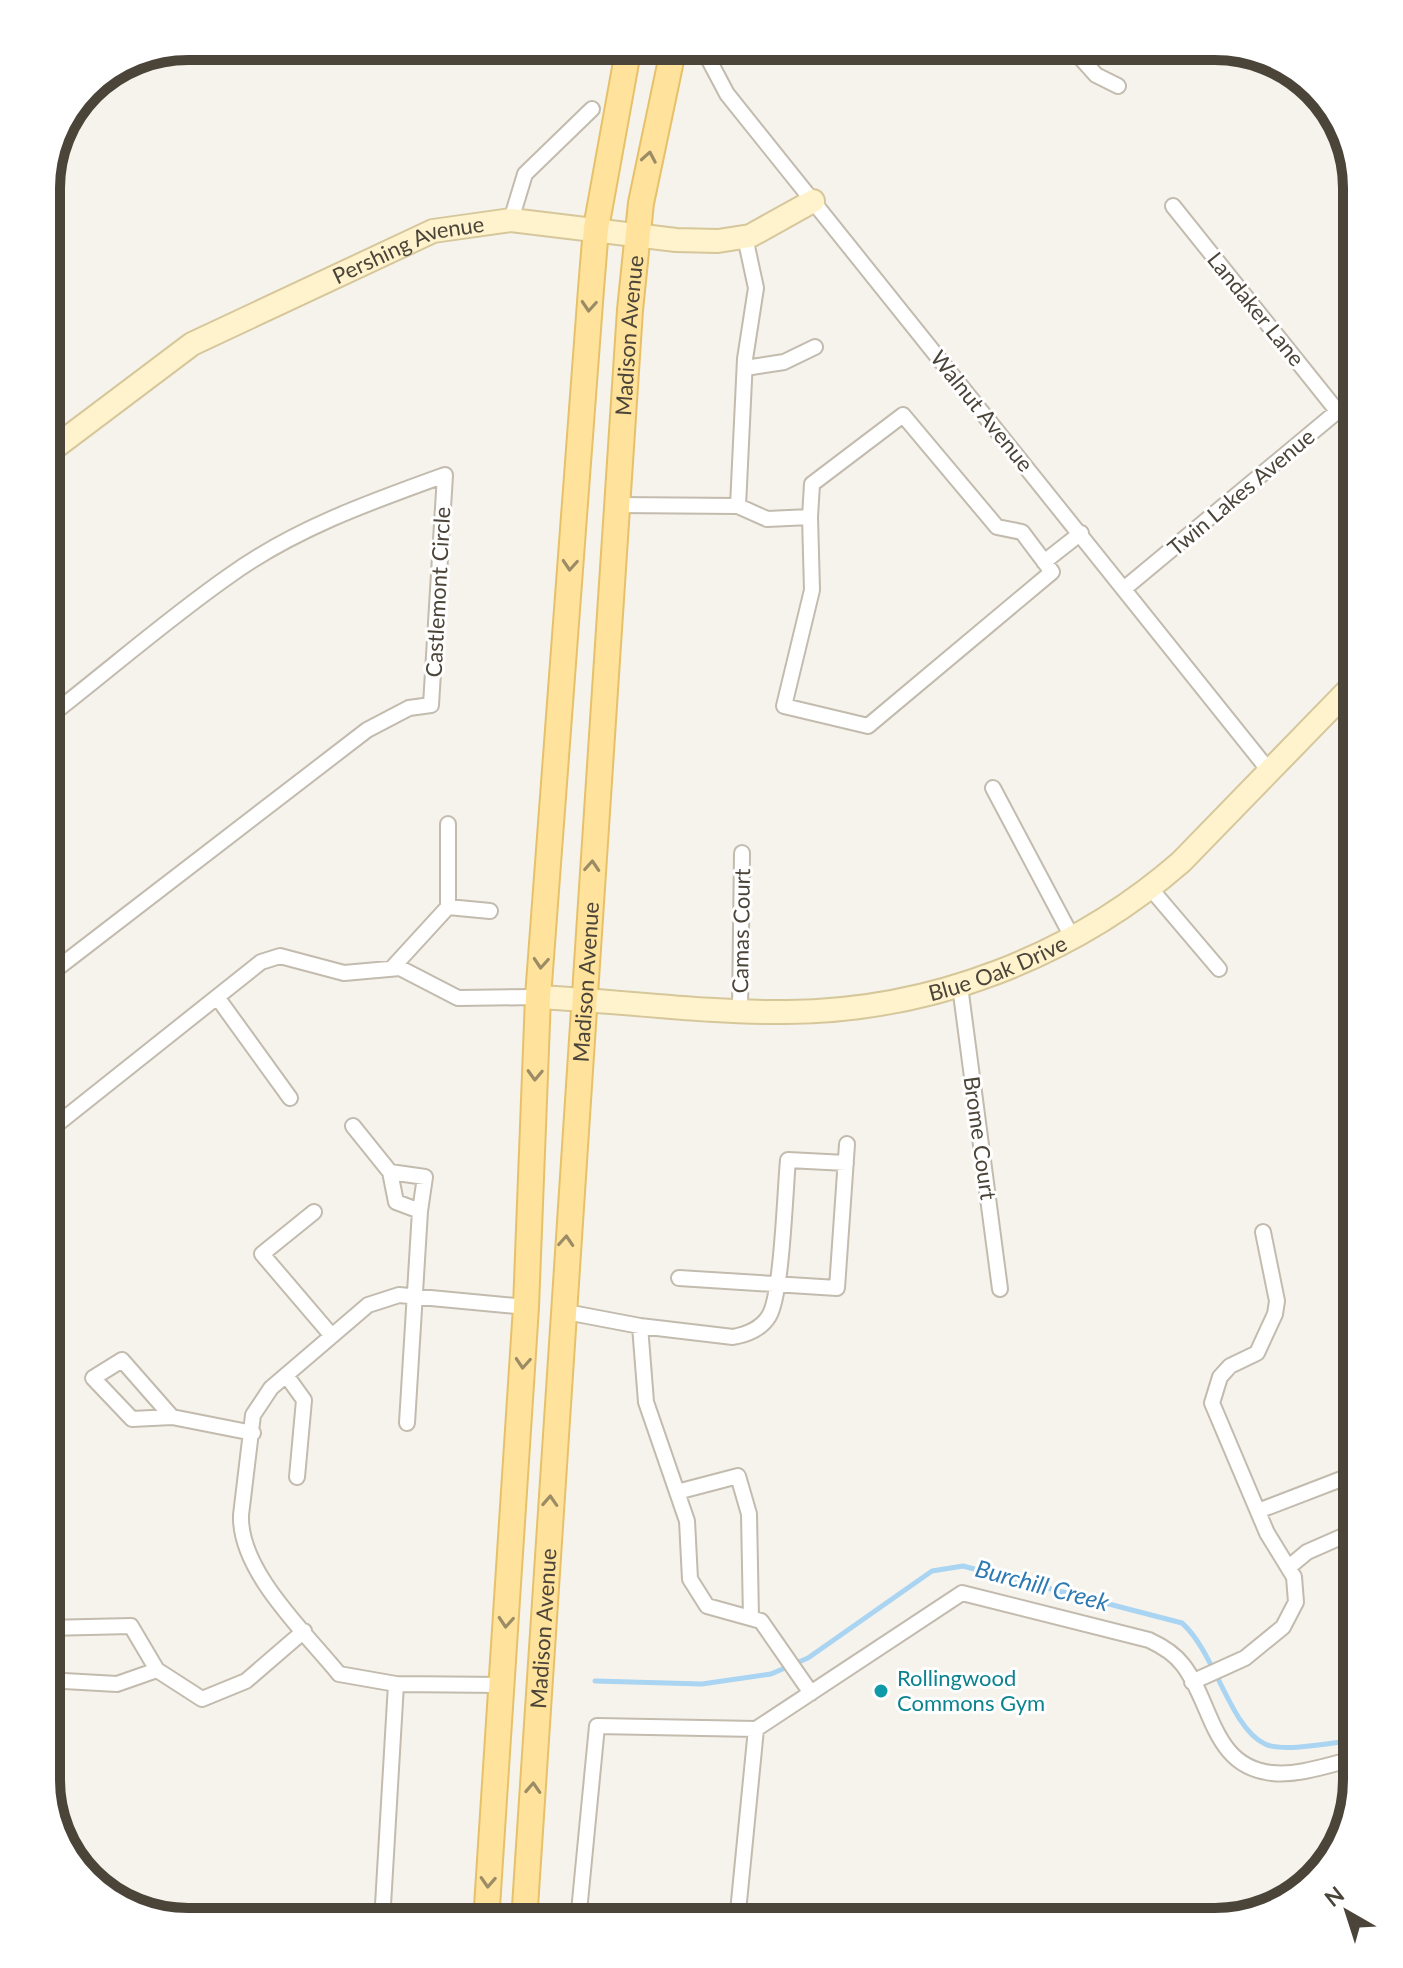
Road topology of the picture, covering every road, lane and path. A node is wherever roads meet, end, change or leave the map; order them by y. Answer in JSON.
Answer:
{"nodes":[{"id":1,"x":626,"y":60,"type":"edge"},
{"id":2,"x":671,"y":60,"type":"edge"},
{"id":3,"x":709,"y":60,"type":"edge"},
{"id":4,"x":1083,"y":60,"type":"edge"},
{"id":5,"x":1118,"y":86,"type":"dead end"},
{"id":6,"x":592,"y":109,"type":"dead end"},
{"id":7,"x":813,"y":201,"type":"junction"},
{"id":8,"x":1173,"y":206,"type":"dead end"},
{"id":9,"x":511,"y":220,"type":"junction"},
{"id":10,"x":596,"y":228,"type":"junction"},
{"id":11,"x":638,"y":235,"type":"junction"},
{"id":12,"x":745,"y":237,"type":"junction"},
{"id":13,"x":815,"y":347,"type":"dead end"},
{"id":14,"x":745,"y":368,"type":"junction"},
{"id":15,"x":1343,"y":408,"type":"edge"},
{"id":16,"x":1338,"y":412,"type":"junction"},
{"id":17,"x":60,"y":443,"type":"edge"},
{"id":18,"x":616,"y":505,"type":"junction"},
{"id":19,"x":738,"y":506,"type":"junction"},
{"id":20,"x":810,"y":517,"type":"junction"},
{"id":21,"x":1081,"y":533,"type":"junction"},
{"id":22,"x":1044,"y":562,"type":"junction"},
{"id":23,"x":1125,"y":588,"type":"junction"},
{"id":24,"x":1343,"y":696,"type":"edge"},
{"id":25,"x":60,"y":708,"type":"edge"},
{"id":26,"x":1270,"y":772,"type":"junction"},
{"id":27,"x":993,"y":788,"type":"dead end"},
{"id":28,"x":448,"y":824,"type":"dead end"},
{"id":29,"x":742,"y":853,"type":"dead end"},
{"id":30,"x":1151,"y":889,"type":"junction"},
{"id":31,"x":448,"y":907,"type":"junction"},
{"id":32,"x":490,"y":911,"type":"dead end"},
{"id":33,"x":1072,"y":937,"type":"junction"},
{"id":34,"x":60,"y":966,"type":"edge"},
{"id":35,"x":393,"y":967,"type":"junction"},
{"id":36,"x":1219,"y":969,"type":"dead end"},
{"id":37,"x":960,"y":986,"type":"junction"},
{"id":38,"x":217,"y":997,"type":"junction"},
{"id":39,"x":538,"y":997,"type":"junction"},
{"id":40,"x":583,"y":1000,"type":"junction"},
{"id":41,"x":740,"y":1009,"type":"junction"},
{"id":42,"x":290,"y":1098,"type":"dead end"},
{"id":43,"x":60,"y":1122,"type":"edge"},
{"id":44,"x":353,"y":1126,"type":"dead end"},
{"id":45,"x":847,"y":1144,"type":"dead end"},
{"id":46,"x":846,"y":1163,"type":"junction"},
{"id":47,"x":390,"y":1172,"type":"junction"},
{"id":48,"x":420,"y":1211,"type":"junction"},
{"id":49,"x":314,"y":1212,"type":"dead end"},
{"id":50,"x":1263,"y":1232,"type":"dead end"},
{"id":51,"x":679,"y":1278,"type":"dead end"},
{"id":52,"x":776,"y":1284,"type":"junction"},
{"id":53,"x":1000,"y":1289,"type":"dead end"},
{"id":54,"x":416,"y":1296,"type":"junction"},
{"id":55,"x":526,"y":1307,"type":"junction"},
{"id":56,"x":561,"y":1311,"type":"junction"},
{"id":57,"x":640,"y":1326,"type":"junction"},
{"id":58,"x":332,"y":1336,"type":"junction"},
{"id":59,"x":286,"y":1375,"type":"junction"},
{"id":60,"x":172,"y":1417,"type":"junction"},
{"id":61,"x":407,"y":1423,"type":"dead end"},
{"id":62,"x":253,"y":1433,"type":"junction"},
{"id":63,"x":297,"y":1477,"type":"dead end"},
{"id":64,"x":1343,"y":1478,"type":"edge"},
{"id":65,"x":677,"y":1492,"type":"junction"},
{"id":66,"x":1258,"y":1511,"type":"junction"},
{"id":67,"x":1343,"y":1536,"type":"edge"},
{"id":68,"x":1289,"y":1567,"type":"junction"},
{"id":69,"x":751,"y":1618,"type":"junction"},
{"id":70,"x":60,"y":1628,"type":"edge"},
{"id":71,"x":304,"y":1631,"type":"junction"},
{"id":72,"x":157,"y":1670,"type":"junction"},
{"id":73,"x":1198,"y":1679,"type":"junction"},
{"id":74,"x":60,"y":1681,"type":"edge"},
{"id":75,"x":396,"y":1684,"type":"junction"},
{"id":76,"x":502,"y":1685,"type":"junction"},
{"id":77,"x":811,"y":1693,"type":"junction"},
{"id":78,"x":756,"y":1729,"type":"junction"},
{"id":79,"x":1343,"y":1761,"type":"edge"},
{"id":80,"x":383,"y":1908,"type":"edge"},
{"id":81,"x":487,"y":1908,"type":"edge"},
{"id":82,"x":525,"y":1908,"type":"edge"},
{"id":83,"x":579,"y":1908,"type":"edge"},
{"id":84,"x":738,"y":1908,"type":"edge"}],
"edges":[{"from":1,"to":10,"type":"main road","name":"Madison Avenue"},
{"from":11,"to":2,"type":"main road","name":"Madison Avenue","one_way":true},
{"from":3,"to":7,"type":"street","name":"Walnut Avenue"},
{"from":4,"to":5,"type":"street"},
{"from":6,"to":9,"type":"street"},
{"from":7,"to":12,"type":"street","name":"Pershing Avenue"},
{"from":7,"to":21,"type":"street","name":"Walnut Avenue"},
{"from":8,"to":16,"type":"street","name":"Landaker Lane"},
{"from":9,"to":10,"type":"street","name":"Pershing Avenue"},
{"from":9,"to":17,"type":"street","name":"Pershing Avenue"},
{"from":10,"to":11,"type":"street","name":"Pershing Avenue"},
{"from":10,"to":39,"type":"main road","name":"Madison Avenue","one_way":true},
{"from":11,"to":12,"type":"street","name":"Pershing Avenue"},
{"from":11,"to":18,"type":"main road","name":"Madison Avenue"},
{"from":12,"to":14,"type":"street"},
{"from":13,"to":14,"type":"street"},
{"from":14,"to":19,"type":"street"},
{"from":15,"to":16,"type":"street","name":"Twin Lakes Avenue"},
{"from":16,"to":23,"type":"street","name":"Twin Lakes Avenue"},
{"from":18,"to":19,"type":"street"},
{"from":40,"to":18,"type":"main road","name":"Madison Avenue","one_way":true},
{"from":19,"to":20,"type":"street"},
{"from":20,"to":22,"type":"street"},
{"from":20,"to":22,"type":"street"},
{"from":21,"to":22,"type":"street"},
{"from":21,"to":23,"type":"street","name":"Walnut Avenue"},
{"from":23,"to":26,"type":"street","name":"Walnut Avenue"},
{"from":24,"to":26,"type":"street","name":"Blue Oak Drive"},
{"from":25,"to":34,"type":"street","name":"Castlemont Circle"},
{"from":26,"to":30,"type":"street","name":"Blue Oak Drive"},
{"from":27,"to":33,"type":"street"},
{"from":28,"to":31,"type":"street"},
{"from":29,"to":41,"type":"street","name":"Camas Court"},
{"from":30,"to":33,"type":"street","name":"Blue Oak Drive"},
{"from":30,"to":36,"type":"street"},
{"from":31,"to":32,"type":"street"},
{"from":31,"to":35,"type":"street"},
{"from":33,"to":37,"type":"street","name":"Blue Oak Drive"},
{"from":35,"to":38,"type":"street"},
{"from":35,"to":39,"type":"street"},
{"from":37,"to":41,"type":"street","name":"Blue Oak Drive"},
{"from":37,"to":53,"type":"street","name":"Brome Court"},
{"from":38,"to":42,"type":"street"},
{"from":38,"to":43,"type":"street"},
{"from":39,"to":40,"type":"street","name":"Blue Oak Drive"},
{"from":39,"to":55,"type":"main road","name":"Madison Avenue","one_way":true},
{"from":40,"to":41,"type":"street","name":"Blue Oak Drive"},
{"from":56,"to":40,"type":"main road","name":"Madison Avenue","one_way":true},
{"from":44,"to":47,"type":"street"},
{"from":45,"to":46,"type":"street"},
{"from":46,"to":52,"type":"street"},
{"from":46,"to":52,"type":"street"},
{"from":47,"to":48,"type":"street"},
{"from":47,"to":48,"type":"street"},
{"from":48,"to":54,"type":"street"},
{"from":49,"to":58,"type":"street"},
{"from":50,"to":66,"type":"street"},
{"from":51,"to":52,"type":"street"},
{"from":52,"to":57,"type":"street"},
{"from":54,"to":55,"type":"street"},
{"from":54,"to":58,"type":"street"},
{"from":54,"to":61,"type":"street"},
{"from":55,"to":76,"type":"main road","name":"Madison Avenue","one_way":true},
{"from":56,"to":57,"type":"street"},
{"from":82,"to":56,"type":"main road","name":"Madison Avenue","one_way":true},
{"from":57,"to":65,"type":"street"},
{"from":58,"to":59,"type":"street"},
{"from":59,"to":62,"type":"street"},
{"from":59,"to":63,"type":"street"},
{"from":60,"to":60,"type":"street"},
{"from":60,"to":62,"type":"street"},
{"from":62,"to":71,"type":"street"},
{"from":64,"to":66,"type":"street"},
{"from":65,"to":69,"type":"street"},
{"from":65,"to":69,"type":"street"},
{"from":66,"to":68,"type":"street"},
{"from":67,"to":68,"type":"street"},
{"from":68,"to":73,"type":"street"},
{"from":69,"to":77,"type":"street"},
{"from":70,"to":72,"type":"street"},
{"from":71,"to":72,"type":"street"},
{"from":71,"to":75,"type":"street"},
{"from":72,"to":74,"type":"street"},
{"from":73,"to":77,"type":"street"},
{"from":73,"to":79,"type":"street"},
{"from":75,"to":76,"type":"street"},
{"from":75,"to":80,"type":"street"},
{"from":76,"to":81,"type":"main road","name":"Madison Avenue","one_way":true},
{"from":77,"to":78,"type":"street"},
{"from":78,"to":83,"type":"street"},
{"from":78,"to":84,"type":"street"}]}
